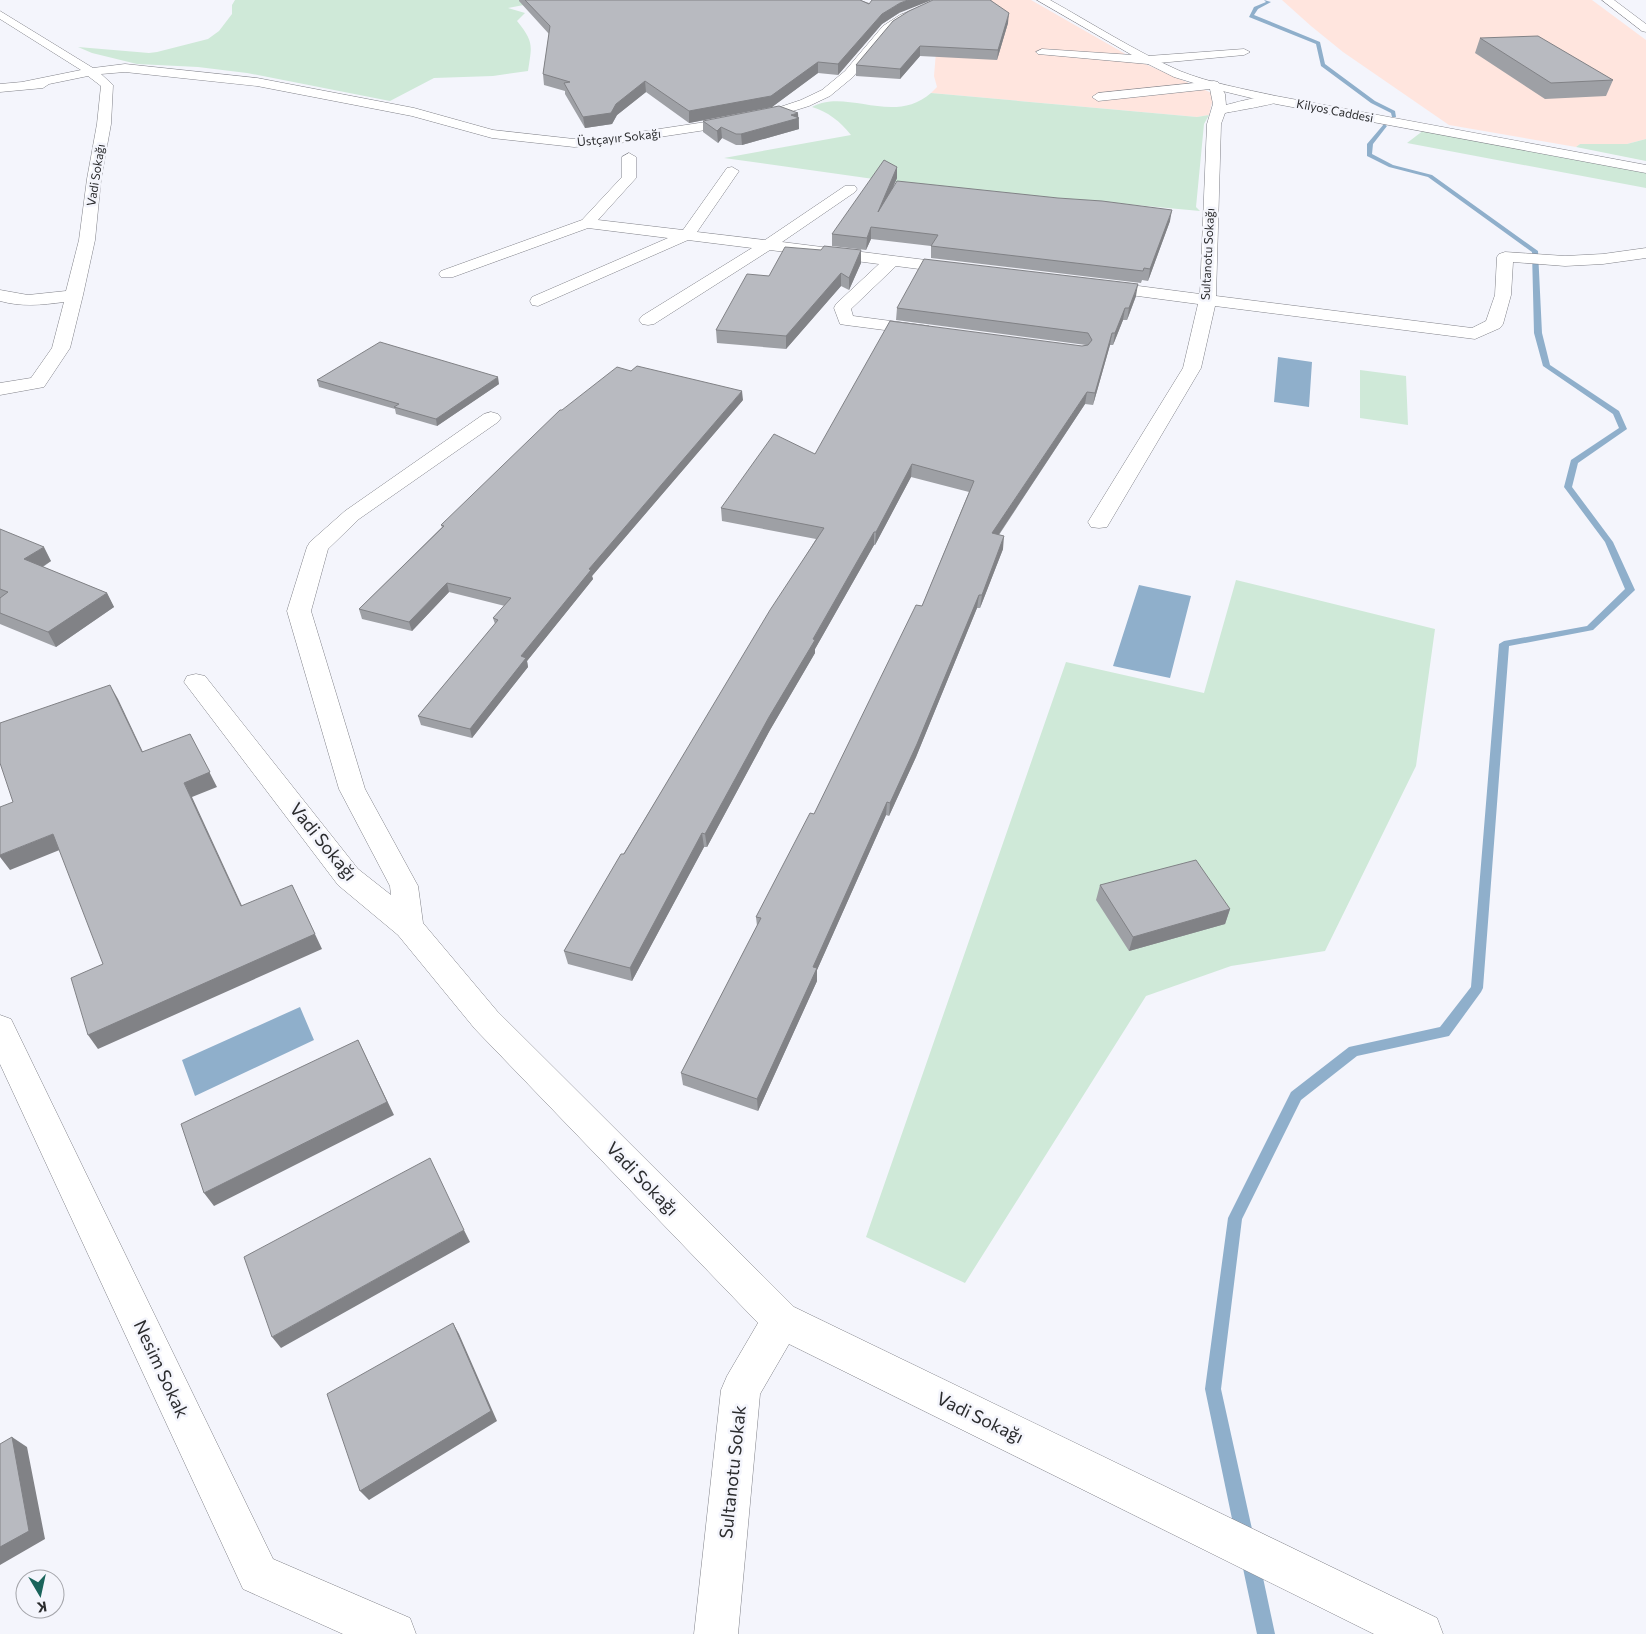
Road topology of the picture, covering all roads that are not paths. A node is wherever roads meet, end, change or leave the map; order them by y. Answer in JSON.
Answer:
{"nodes":[{"id":1,"x":946,"y":0,"type":"edge"},
{"id":2,"x":1042,"y":0,"type":"edge"},
{"id":3,"x":1607,"y":0,"type":"edge"},
{"id":4,"x":0,"y":14,"type":"edge"},
{"id":5,"x":1646,"y":29,"type":"edge"},
{"id":6,"x":1042,"y":52,"type":"dead end"},
{"id":7,"x":1244,"y":52,"type":"dead end"},
{"id":8,"x":1148,"y":60,"type":"junction"},
{"id":9,"x":197,"y":76,"type":"junction"},
{"id":10,"x":102,"y":79,"type":"junction"},
{"id":11,"x":134,"y":82,"type":"dead end"},
{"id":12,"x":1214,"y":85,"type":"junction"},
{"id":13,"x":0,"y":88,"type":"edge"},
{"id":14,"x":1098,"y":97,"type":"dead end"},
{"id":15,"x":1276,"y":100,"type":"junction"},
{"id":16,"x":1220,"y":110,"type":"junction"},
{"id":17,"x":629,"y":157,"type":"dead end"},
{"id":18,"x":1646,"y":169,"type":"edge"},
{"id":19,"x":732,"y":171,"type":"dead end"},
{"id":20,"x":850,"y":189,"type":"dead end"},
{"id":21,"x":587,"y":223,"type":"junction"},
{"id":22,"x":687,"y":235,"type":"junction"},
{"id":23,"x":768,"y":245,"type":"junction"},
{"id":24,"x":1646,"y":253,"type":"edge"},
{"id":25,"x":892,"y":261,"type":"junction"},
{"id":26,"x":971,"y":270,"type":"edge"},
{"id":27,"x":447,"y":274,"type":"dead end"},
{"id":28,"x":1089,"y":284,"type":"edge"},
{"id":29,"x":0,"y":295,"type":"edge"},
{"id":30,"x":74,"y":295,"type":"junction"},
{"id":31,"x":1208,"y":298,"type":"junction"},
{"id":32,"x":538,"y":301,"type":"dead end"},
{"id":33,"x":648,"y":320,"type":"dead end"},
{"id":34,"x":943,"y":333,"type":"edge"},
{"id":35,"x":0,"y":389,"type":"edge"},
{"id":36,"x":491,"y":418,"type":"dead end"},
{"id":37,"x":1099,"y":522,"type":"dead end"},
{"id":38,"x":196,"y":682,"type":"dead end"},
{"id":39,"x":409,"y":928,"type":"junction"},
{"id":40,"x":0,"y":1029,"type":"edge"},
{"id":41,"x":781,"y":1320,"type":"junction"},
{"id":42,"x":394,"y":1634,"type":"edge"},
{"id":43,"x":716,"y":1634,"type":"edge"},
{"id":44,"x":1420,"y":1634,"type":"edge"}],
"edges":[{"from":1,"to":9,"type":"street","name":"Üstçayır Sokağı"},
{"from":2,"to":8,"type":"street","name":"Kilyos Caddesi"},
{"from":3,"to":5,"type":"street"},
{"from":4,"to":10,"type":"street"},
{"from":6,"to":8,"type":"street"},
{"from":7,"to":8,"type":"street"},
{"from":8,"to":12,"type":"street","name":"Kilyos Caddesi"},
{"from":9,"to":10,"type":"street","name":"Üstçayır Sokağı"},
{"from":9,"to":11,"type":"street","name":"Üstçayır Sokağı"},
{"from":10,"to":13,"type":"street","name":"Üstçayır Sokağı"},
{"from":10,"to":30,"type":"street","name":"Vadi Sokağı"},
{"from":12,"to":14,"type":"street"},
{"from":12,"to":15,"type":"street","name":"Kilyos Caddesi"},
{"from":12,"to":16,"type":"street","name":"Sultanotu Sokağı"},
{"from":15,"to":16,"type":"street"},
{"from":15,"to":18,"type":"street","name":"Kilyos Caddesi"},
{"from":16,"to":31,"type":"street","name":"Sultanotu Sokağı"},
{"from":17,"to":21,"type":"street"},
{"from":19,"to":22,"type":"street"},
{"from":20,"to":23,"type":"street"},
{"from":21,"to":22,"type":"street"},
{"from":21,"to":27,"type":"street"},
{"from":22,"to":23,"type":"street"},
{"from":22,"to":32,"type":"street"},
{"from":23,"to":25,"type":"street"},
{"from":23,"to":33,"type":"street"},
{"from":24,"to":31,"type":"street"},
{"from":25,"to":26,"type":"street"},
{"from":25,"to":34,"type":"street"},
{"from":28,"to":31,"type":"street"},
{"from":29,"to":30,"type":"street"},
{"from":30,"to":35,"type":"street","name":"Vadi Sokağı"},
{"from":31,"to":37,"type":"street","name":"Sultanotu Sokağı"},
{"from":36,"to":39,"type":"street"},
{"from":38,"to":39,"type":"street","name":"Vadi Sokağı"},
{"from":39,"to":41,"type":"street","name":"Vadi Sokağı"},
{"from":40,"to":42,"type":"street","name":"Nesim Sokak"},
{"from":41,"to":43,"type":"street","name":"Sultanotu Sokak"},
{"from":41,"to":44,"type":"street","name":"Vadi Sokağı"}]}
